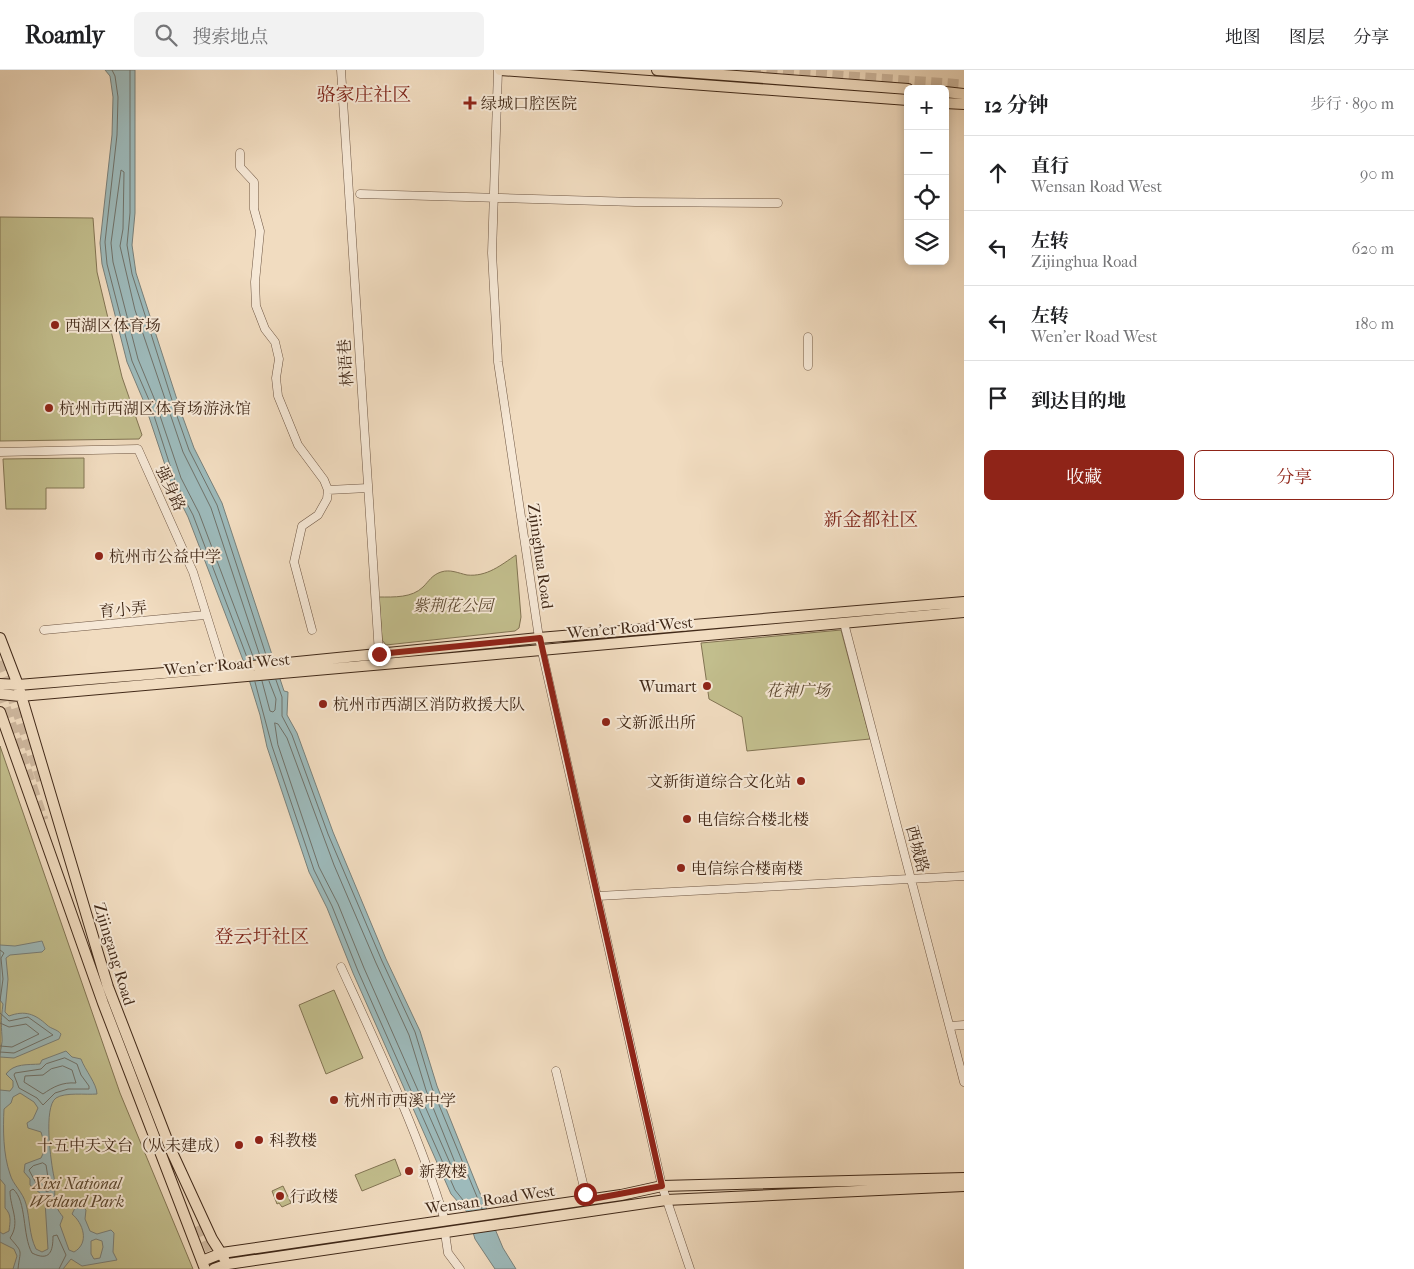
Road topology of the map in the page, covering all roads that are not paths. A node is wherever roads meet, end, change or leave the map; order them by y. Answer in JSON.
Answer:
{"nodes":[{"id":1,"x":341,"y":70,"type":"edge"},
{"id":2,"x":499,"y":70,"type":"edge"},
{"id":3,"x":657,"y":70,"type":"edge"},
{"id":4,"x":904,"y":89,"type":"edge"},
{"id":5,"x":949,"y":92,"type":"edge"},
{"id":6,"x":964,"y":94,"type":"edge"},
{"id":7,"x":904,"y":100,"type":"edge"},
{"id":8,"x":949,"y":103,"type":"edge"},
{"id":9,"x":964,"y":104,"type":"edge"},
{"id":10,"x":240,"y":153,"type":"dead end"},
{"id":11,"x":360,"y":194,"type":"dead end"},
{"id":12,"x":494,"y":199,"type":"junction"},
{"id":13,"x":778,"y":203,"type":"dead end"},
{"id":14,"x":808,"y":337,"type":"dead end"},
{"id":15,"x":808,"y":366,"type":"dead end"},
{"id":16,"x":0,"y":452,"type":"edge"},
{"id":17,"x":368,"y":488,"type":"junction"},
{"id":18,"x":328,"y":490,"type":"junction"},
{"id":19,"x":964,"y":602,"type":"edge"},
{"id":20,"x":964,"y":612,"type":"edge"},
{"id":21,"x":205,"y":615,"type":"junction"},
{"id":22,"x":844,"y":623,"type":"junction"},
{"id":23,"x":44,"y":630,"type":"dead end"},
{"id":24,"x":312,"y":630,"type":"dead end"},
{"id":25,"x":0,"y":638,"type":"edge"},
{"id":26,"x":540,"y":638,"type":"junction"},
{"id":27,"x":542,"y":649,"type":"junction"},
{"id":28,"x":379,"y":654,"type":"junction"},
{"id":29,"x":223,"y":668,"type":"junction"},
{"id":30,"x":289,"y":668,"type":"junction"},
{"id":31,"x":0,"y":684,"type":"edge"},
{"id":32,"x":18,"y":685,"type":"junction"},
{"id":33,"x":0,"y":694,"type":"edge"},
{"id":34,"x":20,"y":696,"type":"junction"},
{"id":35,"x":0,"y":712,"type":"edge"},
{"id":36,"x":964,"y":876,"type":"edge"},
{"id":37,"x":912,"y":879,"type":"junction"},
{"id":38,"x":598,"y":896,"type":"junction"},
{"id":39,"x":341,"y":967,"type":"dead end"},
{"id":40,"x":950,"y":1026,"type":"junction"},
{"id":41,"x":964,"y":1026,"type":"edge"},
{"id":42,"x":556,"y":1071,"type":"dead end"},
{"id":43,"x":964,"y":1082,"type":"edge"},
{"id":44,"x":964,"y":1178,"type":"edge"},
{"id":45,"x":662,"y":1186,"type":"junction"},
{"id":46,"x":964,"y":1186,"type":"edge"},
{"id":47,"x":587,"y":1200,"type":"junction"},
{"id":48,"x":666,"y":1200,"type":"junction"},
{"id":49,"x":445,"y":1221,"type":"junction"},
{"id":50,"x":445,"y":1233,"type":"junction"},
{"id":51,"x":222,"y":1253,"type":"junction"},
{"id":52,"x":203,"y":1265,"type":"edge"},
{"id":53,"x":229,"y":1267,"type":"edge"},
{"id":54,"x":214,"y":1269,"type":"edge"},
{"id":55,"x":460,"y":1269,"type":"edge"},
{"id":56,"x":690,"y":1269,"type":"edge"}],
"edges":[{"from":1,"to":17,"type":"street","name":"林语巷"},
{"from":2,"to":7,"type":"main road"},
{"from":2,"to":12,"type":"street","name":"Zijinghua Road"},
{"from":3,"to":4,"type":"main road"},
{"from":5,"to":6,"type":"main road"},
{"from":8,"to":9,"type":"main road"},
{"from":10,"to":18,"type":"street"},
{"from":11,"to":12,"type":"street"},
{"from":12,"to":13,"type":"street"},
{"from":12,"to":26,"type":"street","name":"Zijinghua Road"},
{"from":14,"to":15,"type":"street"},
{"from":16,"to":21,"type":"street","name":"强身路"},
{"from":17,"to":18,"type":"street"},
{"from":17,"to":28,"type":"street","name":"林语巷"},
{"from":18,"to":24,"type":"street"},
{"from":19,"to":26,"type":"main road","name":"Wen'er Road West"},
{"from":20,"to":22,"type":"main road","name":"Wen'er Road West"},
{"from":21,"to":23,"type":"street","name":"育小弄"},
{"from":21,"to":29,"type":"street","name":"强身路"},
{"from":22,"to":27,"type":"main road","name":"Wen'er Road West"},
{"from":22,"to":37,"type":"street","name":"西城路"},
{"from":25,"to":32,"type":"main road","name":"Zijingang Road"},
{"from":26,"to":27,"type":"street","name":"Zijinghua Road"},
{"from":26,"to":28,"type":"main road","name":"Wen'er Road West"},
{"from":27,"to":30,"type":"main road","name":"Wen'er Road West"},
{"from":27,"to":38,"type":"street","name":"Zijinghua Road"},
{"from":28,"to":30,"type":"main road","name":"Wen'er Road West"},
{"from":29,"to":30,"type":"main road","name":"Wen'er Road West"},
{"from":29,"to":32,"type":"main road","name":"Wen'er Road West"},
{"from":30,"to":34,"type":"main road","name":"Wen'er Road West"},
{"from":31,"to":32,"type":"main road","name":"Wen'er Road West"},
{"from":32,"to":34,"type":"main road","name":"Zijingang Road"},
{"from":33,"to":34,"type":"main road","name":"Wen'er Road West"},
{"from":34,"to":51,"type":"main road","name":"Zijingang Road"},
{"from":35,"to":52,"type":"main road","name":"Zijingang Road"},
{"from":36,"to":37,"type":"street"},
{"from":37,"to":38,"type":"street"},
{"from":37,"to":40,"type":"street","name":"西城路"},
{"from":38,"to":45,"type":"street","name":"Zijinghua Road"},
{"from":39,"to":49,"type":"street"},
{"from":40,"to":41,"type":"street"},
{"from":40,"to":43,"type":"street","name":"西城路"},
{"from":42,"to":47,"type":"street"},
{"from":44,"to":45,"type":"main road","name":"Wensan Road West"},
{"from":45,"to":47,"type":"main road","name":"Wensan Road West"},
{"from":45,"to":48,"type":"street","name":"Zijinghua Road"},
{"from":46,"to":48,"type":"main road","name":"Wensan Road West"},
{"from":47,"to":49,"type":"main road","name":"Wensan Road West"},
{"from":48,"to":50,"type":"main road","name":"Wensan Road West"},
{"from":48,"to":56,"type":"street","name":"Zijinghua Road"},
{"from":49,"to":51,"type":"main road","name":"Wensan Road West"},
{"from":50,"to":53,"type":"main road","name":"Wensan Road West"},
{"from":50,"to":55,"type":"street"},
{"from":51,"to":52,"type":"main road","name":"Wensan Road West"},
{"from":51,"to":53,"type":"main road","name":"Zijingang Road"},
{"from":53,"to":54,"type":"main road","name":"Wensan Road West"}]}
